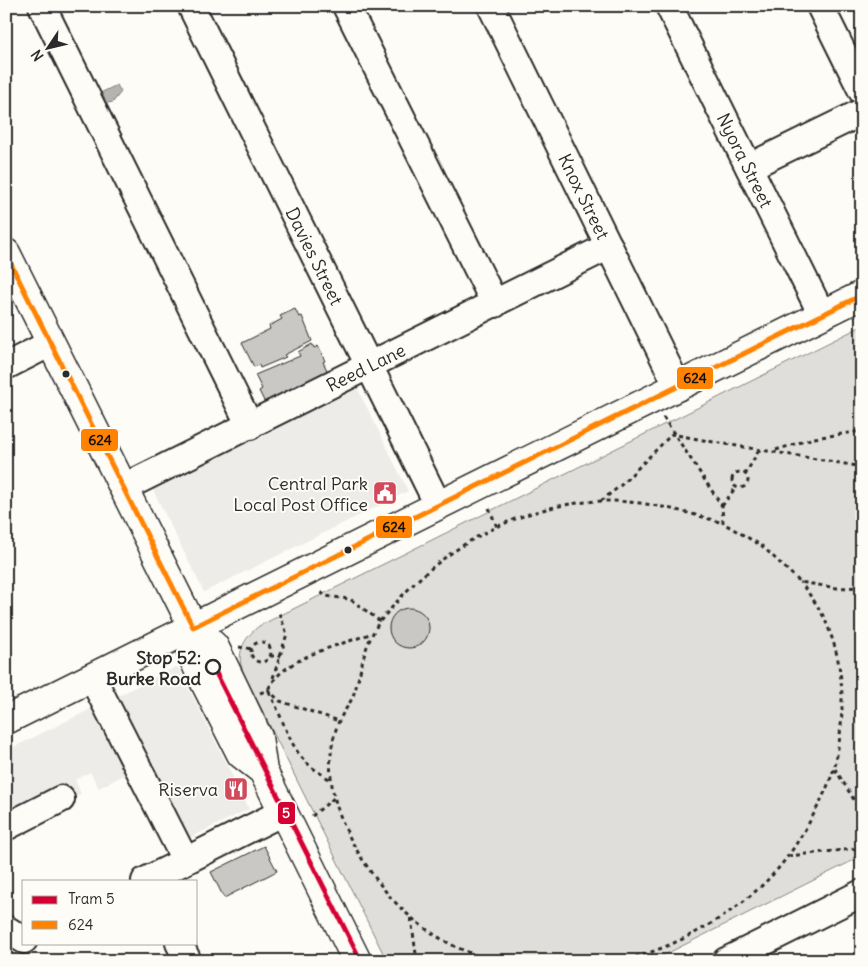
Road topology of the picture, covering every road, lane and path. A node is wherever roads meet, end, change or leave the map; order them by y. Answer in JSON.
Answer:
{"nodes":[{"id":1,"x":42,"y":6,"type":"edge"},
{"id":2,"x":191,"y":6,"type":"edge"},
{"id":3,"x":346,"y":6,"type":"edge"},
{"id":4,"x":491,"y":6,"type":"edge"},
{"id":5,"x":669,"y":6,"type":"edge"},
{"id":6,"x":820,"y":6,"type":"edge"},
{"id":7,"x":862,"y":91,"type":"edge"},
{"id":8,"x":862,"y":112,"type":"edge"},
{"id":9,"x":749,"y":167,"type":"junction"},
{"id":10,"x":609,"y":246,"type":"junction"},
{"id":11,"x":6,"y":253,"type":"edge"},
{"id":12,"x":862,"y":296,"type":"edge"},
{"id":13,"x":495,"y":304,"type":"junction"},
{"id":14,"x":822,"y":315,"type":"junction"},
{"id":15,"x":51,"y":344,"type":"junction"},
{"id":16,"x":6,"y":366,"type":"edge"},
{"id":17,"x":369,"y":366,"type":"junction"},
{"id":18,"x":678,"y":387,"type":"junction"},
{"id":19,"x":653,"y":399,"type":"junction"},
{"id":20,"x":250,"y":426,"type":"junction"},
{"id":21,"x":862,"y":429,"type":"edge"},
{"id":22,"x":672,"y":434,"type":"junction"},
{"id":23,"x":759,"y":450,"type":"junction"},
{"id":24,"x":775,"y":451,"type":"junction"},
{"id":25,"x":862,"y":467,"type":"edge"},
{"id":26,"x":745,"y":475,"type":"junction"},
{"id":27,"x":736,"y":487,"type":"junction"},
{"id":28,"x":123,"y":488,"type":"junction"},
{"id":29,"x":601,"y":501,"type":"junction"},
{"id":30,"x":438,"y":505,"type":"junction"},
{"id":31,"x":722,"y":506,"type":"junction"},
{"id":32,"x":489,"y":508,"type":"dead end"},
{"id":33,"x":723,"y":523,"type":"junction"},
{"id":34,"x":497,"y":527,"type":"junction"},
{"id":35,"x":800,"y":582,"type":"junction"},
{"id":36,"x":862,"y":587,"type":"edge"},
{"id":37,"x":321,"y":592,"type":"dead end"},
{"id":38,"x":279,"y":613,"type":"dead end"},
{"id":39,"x":380,"y":621,"type":"junction"},
{"id":40,"x":193,"y":627,"type":"junction"},
{"id":41,"x":373,"y":632,"type":"junction"},
{"id":42,"x":233,"y":646,"type":"dead end"},
{"id":43,"x":252,"y":649,"type":"junction"},
{"id":44,"x":270,"y":656,"type":"junction"},
{"id":45,"x":281,"y":656,"type":"junction"},
{"id":46,"x":92,"y":678,"type":"junction"},
{"id":47,"x":273,"y":678,"type":"junction"},
{"id":48,"x":268,"y":690,"type":"junction"},
{"id":49,"x":6,"y":720,"type":"edge"},
{"id":50,"x":339,"y":721,"type":"junction"},
{"id":51,"x":835,"y":768,"type":"junction"},
{"id":52,"x":330,"y":780,"type":"junction"},
{"id":53,"x":334,"y":798,"type":"junction"},
{"id":54,"x":61,"y":799,"type":"dead end"},
{"id":55,"x":283,"y":812,"type":"junction"},
{"id":56,"x":312,"y":816,"type":"dead end"},
{"id":57,"x":862,"y":819,"type":"edge"},
{"id":58,"x":6,"y":827,"type":"edge"},
{"id":59,"x":862,"y":848,"type":"edge"},
{"id":60,"x":788,"y":856,"type":"junction"},
{"id":61,"x":185,"y":860,"type":"junction"},
{"id":62,"x":146,"y":880,"type":"edge"},
{"id":63,"x":862,"y":893,"type":"edge"},
{"id":64,"x":411,"y":918,"type":"junction"},
{"id":65,"x":6,"y":929,"type":"edge"},
{"id":66,"x":22,"y":941,"type":"edge"},
{"id":67,"x":23,"y":944,"type":"edge"},
{"id":68,"x":180,"y":944,"type":"edge"},
{"id":69,"x":485,"y":960,"type":"edge"},
{"id":70,"x":25,"y":961,"type":"edge"},
{"id":71,"x":188,"y":961,"type":"edge"},
{"id":72,"x":358,"y":961,"type":"edge"},
{"id":73,"x":418,"y":961,"type":"edge"},
{"id":74,"x":501,"y":961,"type":"edge"},
{"id":75,"x":620,"y":961,"type":"edge"},
{"id":76,"x":726,"y":961,"type":"edge"}],
"edges":[{"from":1,"to":20,"type":"street"},
{"from":2,"to":17,"type":"street","name":"Davies Street"},
{"from":3,"to":13,"type":"street"},
{"from":4,"to":10,"type":"street","name":"Knox Street"},
{"from":5,"to":9,"type":"street","name":"Nyora Street"},
{"from":6,"to":7,"type":"street"},
{"from":8,"to":9,"type":"street"},
{"from":9,"to":14,"type":"street","name":"Nyora Street"},
{"from":10,"to":13,"type":"street","name":"Reed Lane"},
{"from":10,"to":18,"type":"street","name":"Knox Street"},
{"from":11,"to":15,"type":"main road"},
{"from":12,"to":14,"type":"main road"},
{"from":13,"to":17,"type":"street","name":"Reed Lane"},
{"from":14,"to":18,"type":"main road"},
{"from":15,"to":16,"type":"street"},
{"from":15,"to":28,"type":"main road"},
{"from":17,"to":20,"type":"street","name":"Reed Lane"},
{"from":17,"to":30,"type":"street","name":"Davies Street"},
{"from":18,"to":19,"type":"main road"},
{"from":19,"to":22,"type":"path"},
{"from":19,"to":30,"type":"main road"},
{"from":20,"to":28,"type":"street","name":"Reed Lane"},
{"from":21,"to":24,"type":"path"},
{"from":22,"to":23,"type":"path"},
{"from":22,"to":29,"type":"path"},
{"from":22,"to":31,"type":"path"},
{"from":23,"to":24,"type":"path"},
{"from":23,"to":26,"type":"path"},
{"from":24,"to":25,"type":"path"},
{"from":26,"to":27,"type":"path"},
{"from":26,"to":27,"type":"path"},
{"from":27,"to":31,"type":"path"},
{"from":28,"to":40,"type":"main road"},
{"from":29,"to":33,"type":"path"},
{"from":29,"to":34,"type":"path"},
{"from":30,"to":40,"type":"main road"},
{"from":31,"to":33,"type":"path"},
{"from":32,"to":34,"type":"path"},
{"from":33,"to":35,"type":"path"},
{"from":34,"to":39,"type":"path"},
{"from":35,"to":36,"type":"path"},
{"from":35,"to":51,"type":"path"},
{"from":37,"to":39,"type":"path"},
{"from":38,"to":45,"type":"path"},
{"from":39,"to":41,"type":"path"},
{"from":40,"to":46,"type":"main road"},
{"from":40,"to":55,"type":"main road"},
{"from":41,"to":47,"type":"path"},
{"from":41,"to":50,"type":"path"},
{"from":42,"to":43,"type":"path"},
{"from":43,"to":44,"type":"path"},
{"from":43,"to":44,"type":"path"},
{"from":44,"to":45,"type":"path"},
{"from":45,"to":47,"type":"path"},
{"from":46,"to":49,"type":"main road"},
{"from":46,"to":61,"type":"street"},
{"from":47,"to":48,"type":"path"},
{"from":48,"to":50,"type":"path"},
{"from":48,"to":52,"type":"path"},
{"from":50,"to":52,"type":"path"},
{"from":51,"to":57,"type":"path"},
{"from":51,"to":60,"type":"path"},
{"from":52,"to":53,"type":"path"},
{"from":53,"to":56,"type":"path"},
{"from":53,"to":64,"type":"path"},
{"from":54,"to":58,"type":"street"},
{"from":55,"to":61,"type":"street"},
{"from":55,"to":72,"type":"main road"},
{"from":59,"to":60,"type":"path"},
{"from":60,"to":75,"type":"path"},
{"from":61,"to":62,"type":"street"},
{"from":63,"to":76,"type":"street"},
{"from":64,"to":69,"type":"path"},
{"from":64,"to":73,"type":"path"},
{"from":65,"to":66,"type":"street"},
{"from":67,"to":70,"type":"street"},
{"from":68,"to":71,"type":"street"},
{"from":69,"to":74,"type":"path"}]}
